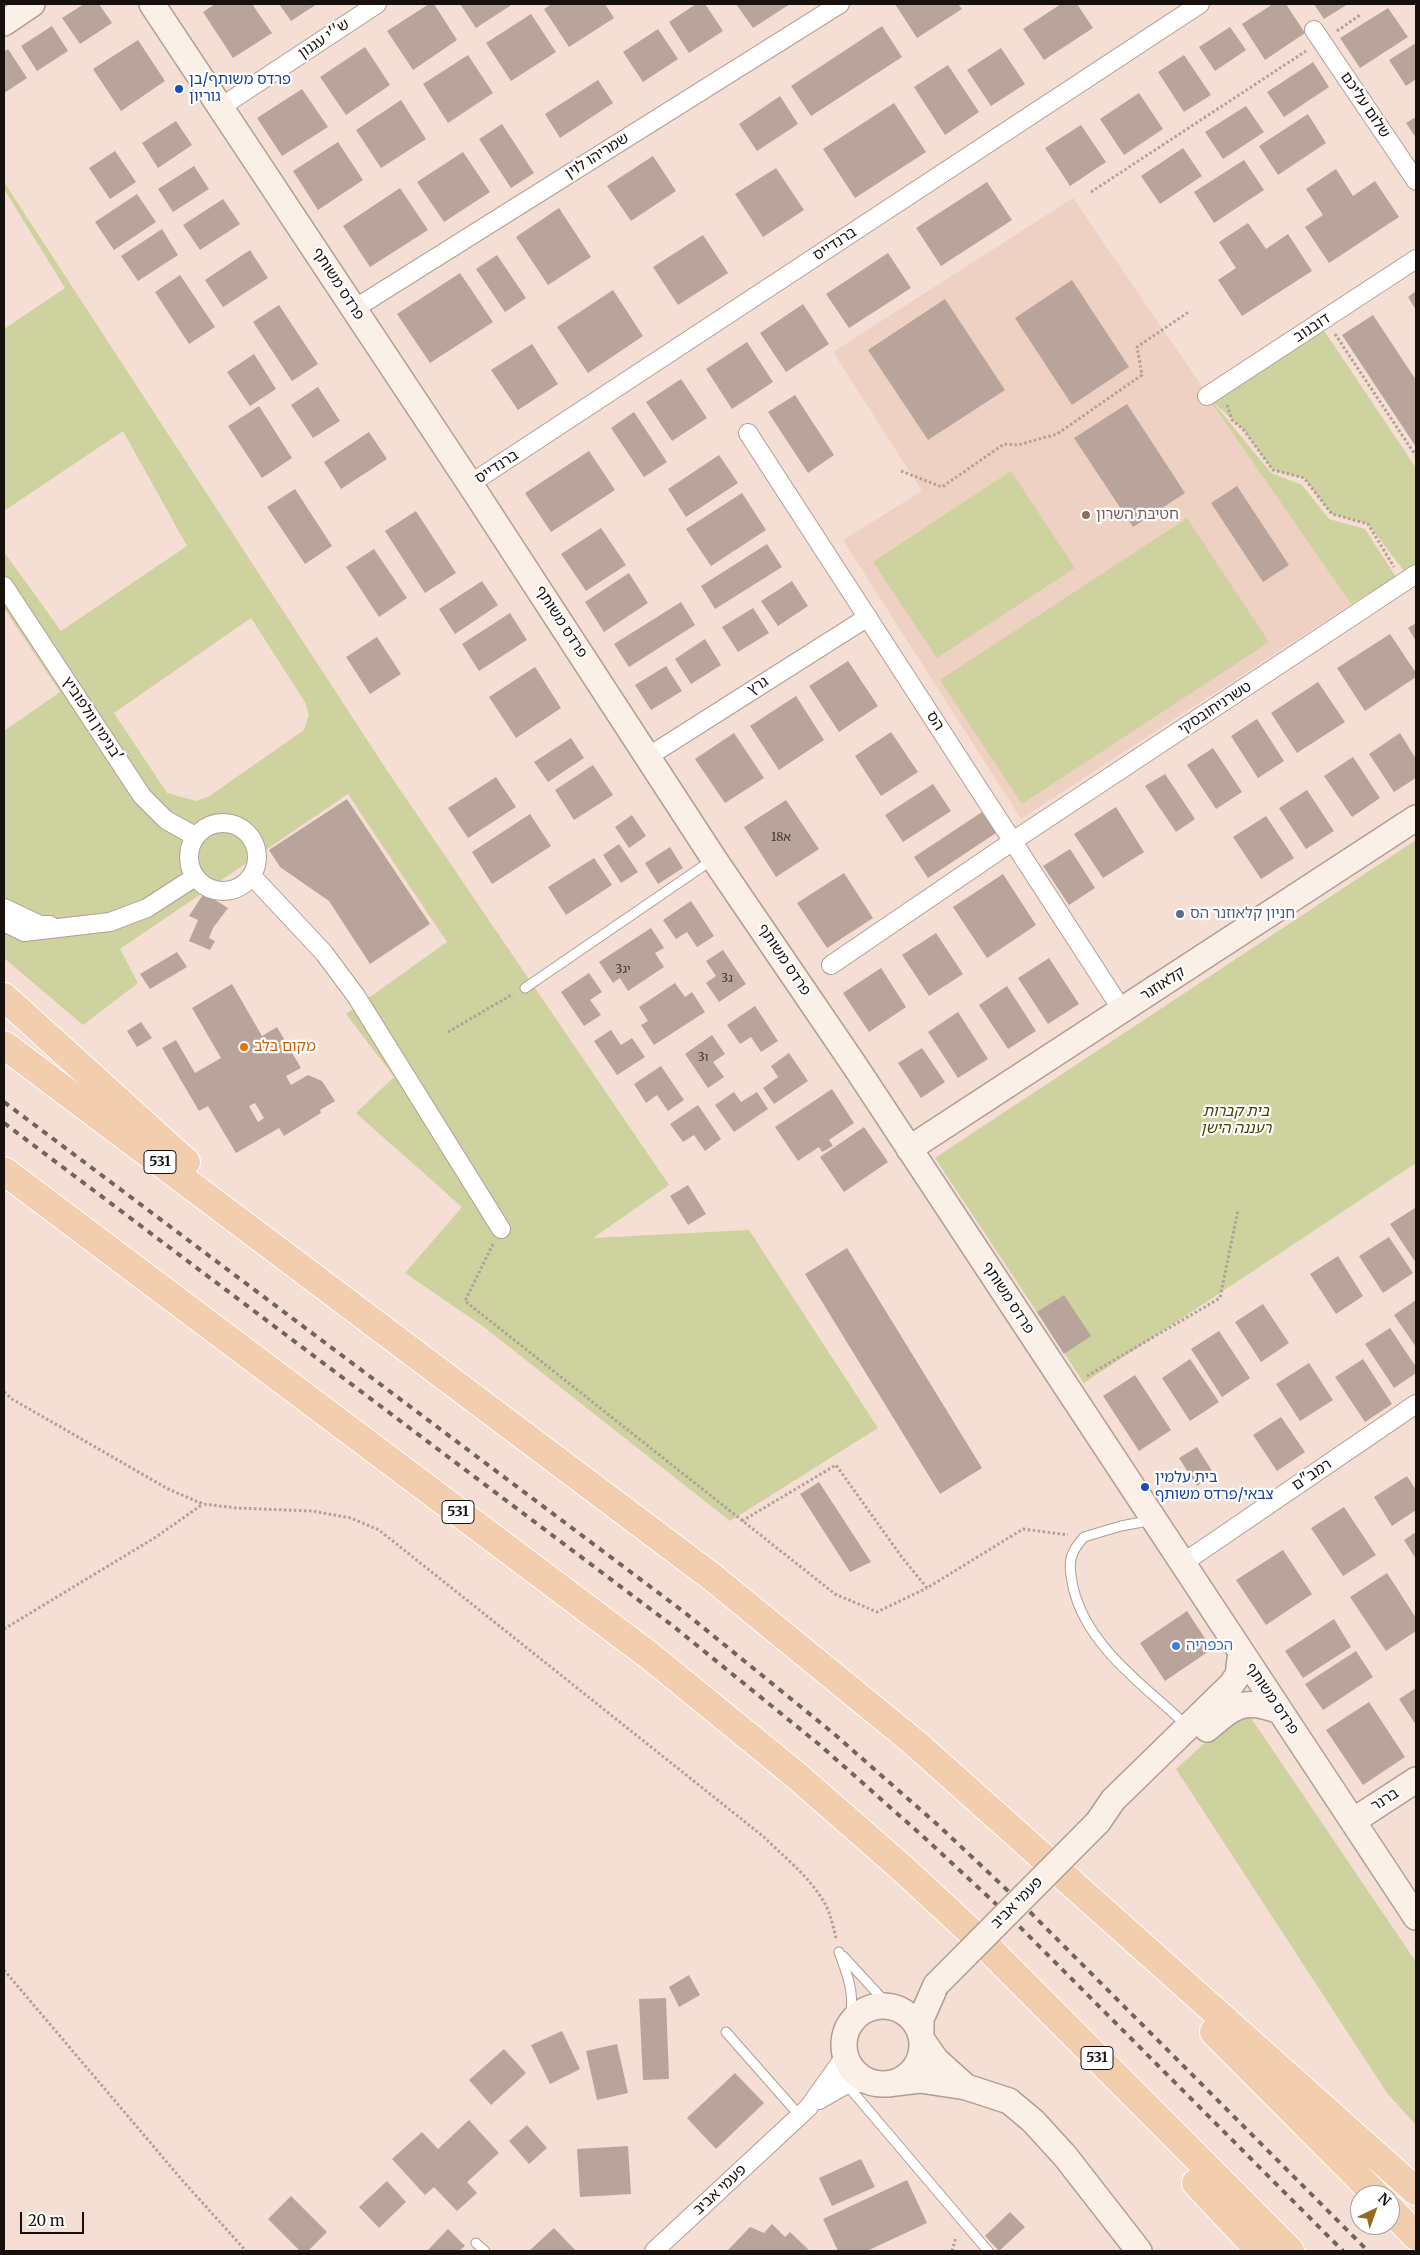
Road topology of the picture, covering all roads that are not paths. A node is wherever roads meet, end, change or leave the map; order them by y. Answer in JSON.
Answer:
{"nodes":[{"id":1,"x":32,"y":4,"type":"edge"},
{"id":2,"x":152,"y":4,"type":"edge"},
{"id":3,"x":377,"y":4,"type":"edge"},
{"id":4,"x":840,"y":4,"type":"edge"},
{"id":5,"x":1200,"y":4,"type":"edge"},
{"id":6,"x":4,"y":23,"type":"edge"},
{"id":7,"x":1318,"y":35,"type":"road end"},
{"id":8,"x":222,"y":108,"type":"junction"},
{"id":9,"x":1416,"y":181,"type":"edge"},
{"id":10,"x":1416,"y":259,"type":"edge"},
{"id":11,"x":354,"y":309,"type":"junction"},
{"id":12,"x":1214,"y":391,"type":"road end"},
{"id":13,"x":748,"y":432,"type":"dead end"},
{"id":14,"x":470,"y":484,"type":"junction"},
{"id":15,"x":1410,"y":578,"type":"edge"},
{"id":16,"x":4,"y":586,"type":"edge"},
{"id":17,"x":868,"y":617,"type":"junction"},
{"id":18,"x":649,"y":756,"type":"junction"},
{"id":19,"x":1416,"y":818,"type":"edge"},
{"id":20,"x":195,"y":836,"type":"junction"},
{"id":21,"x":1013,"y":841,"type":"junction"},
{"id":22,"x":714,"y":858,"type":"junction"},
{"id":23,"x":252,"y":876,"type":"junction"},
{"id":24,"x":195,"y":877,"type":"junction"},
{"id":25,"x":4,"y":908,"type":"edge"},
{"id":26,"x":4,"y":922,"type":"edge"},
{"id":27,"x":68,"y":927,"type":"junction"},
{"id":28,"x":831,"y":965,"type":"dead end"},
{"id":29,"x":525,"y":988,"type":"road end"},
{"id":30,"x":4,"y":997,"type":"edge"},
{"id":31,"x":1122,"y":1010,"type":"junction"},
{"id":32,"x":4,"y":1045,"type":"edge"},
{"id":33,"x":909,"y":1148,"type":"junction"},
{"id":34,"x":4,"y":1171,"type":"edge"},
{"id":35,"x":4,"y":1186,"type":"edge"},
{"id":36,"x":501,"y":1229,"type":"road end"},
{"id":37,"x":315,"y":1278,"type":"junction"},
{"id":38,"x":1416,"y":1404,"type":"edge"},
{"id":39,"x":378,"y":1452,"type":"junction"},
{"id":40,"x":1153,"y":1520,"type":"junction"},
{"id":41,"x":1183,"y":1563,"type":"junction"},
{"id":42,"x":1241,"y":1652,"type":"junction"},
{"id":43,"x":1280,"y":1711,"type":"junction"},
{"id":44,"x":1188,"y":1727,"type":"junction"},
{"id":45,"x":1416,"y":1780,"type":"edge"},
{"id":46,"x":1353,"y":1821,"type":"junction"},
{"id":47,"x":1098,"y":1822,"type":"junction"},
{"id":48,"x":1010,"y":1827,"type":"junction"},
{"id":49,"x":902,"y":1868,"type":"junction"},
{"id":50,"x":1416,"y":1916,"type":"edge"},
{"id":51,"x":936,"y":1985,"type":"junction"},
{"id":52,"x":892,"y":2007,"type":"junction"},
{"id":53,"x":848,"y":2028,"type":"junction"},
{"id":54,"x":726,"y":2032,"type":"dead end"},
{"id":55,"x":921,"y":2037,"type":"junction"},
{"id":56,"x":846,"y":2055,"type":"junction"},
{"id":57,"x":868,"y":2083,"type":"junction"},
{"id":58,"x":966,"y":2087,"type":"junction"},
{"id":59,"x":804,"y":2112,"type":"junction"},
{"id":60,"x":1366,"y":2185,"type":"edge"},
{"id":61,"x":1416,"y":2191,"type":"edge"},
{"id":62,"x":1400,"y":2219,"type":"edge"},
{"id":63,"x":1416,"y":2236,"type":"edge"},
{"id":64,"x":476,"y":2242,"type":"dead end"},
{"id":65,"x":484,"y":2251,"type":"edge"},
{"id":66,"x":654,"y":2251,"type":"edge"},
{"id":67,"x":988,"y":2251,"type":"edge"},
{"id":68,"x":1139,"y":2251,"type":"edge"},
{"id":69,"x":1260,"y":2251,"type":"edge"},
{"id":70,"x":1290,"y":2251,"type":"edge"}],
"edges":[{"from":1,"to":6,"type":"street"},
{"from":2,"to":8,"type":"street","name":"פרדס משותף"},
{"from":3,"to":8,"type":"street","name":"ש''י עגנון"},
{"from":4,"to":11,"type":"street","name":"שמריהו לוין"},
{"from":5,"to":14,"type":"street","name":"ברנדייס"},
{"from":7,"to":9,"type":"street","name":"שלום עליכם"},
{"from":8,"to":11,"type":"street","name":"פרדס משותף"},
{"from":10,"to":12,"type":"street","name":"דובנוב"},
{"from":11,"to":14,"type":"street","name":"פרדס משותף"},
{"from":13,"to":17,"type":"street","name":"הס"},
{"from":14,"to":18,"type":"street","name":"פרדס משותף"},
{"from":15,"to":21,"type":"street","name":"טשרניחובסקי"},
{"from":16,"to":20,"type":"street","name":"בנימין וולפוביץ'"},
{"from":17,"to":18,"type":"street","name":"גרץ"},
{"from":17,"to":21,"type":"street","name":"הס"},
{"from":18,"to":22,"type":"street","name":"פרדס משותף"},
{"from":19,"to":31,"type":"street","name":"קלאוזנר"},
{"from":20,"to":23,"type":"street"},
{"from":20,"to":24,"type":"street"},
{"from":21,"to":28,"type":"street","name":"טשרניחובסקי"},
{"from":21,"to":31,"type":"street","name":"הס"},
{"from":22,"to":29,"type":"lane"},
{"from":22,"to":33,"type":"street","name":"פרדס משותף"},
{"from":23,"to":24,"type":"street"},
{"from":23,"to":36,"type":"street"},
{"from":24,"to":27,"type":"street"},
{"from":25,"to":27,"type":"street"},
{"from":26,"to":27,"type":"street"},
{"from":30,"to":37,"type":"highway"},
{"from":31,"to":33,"type":"street","name":"קלאוזנר"},
{"from":32,"to":37,"type":"highway","number":"531"},
{"from":33,"to":40,"type":"street","name":"פרדס משותף"},
{"from":34,"to":39,"type":"highway","number":"531"},
{"from":35,"to":39,"type":"highway"},
{"from":37,"to":48,"type":"highway","number":"531"},
{"from":38,"to":41,"type":"street","name":"רמב\"ם"},
{"from":39,"to":49,"type":"highway","number":"531"},
{"from":40,"to":41,"type":"street","name":"פרדס משותף"},
{"from":40,"to":44,"type":"lane"},
{"from":41,"to":42,"type":"street","name":"פרדס משותף"},
{"from":42,"to":43,"type":"street","name":"פרדס משותף"},
{"from":42,"to":44,"type":"street","name":"פעמי אביב"},
{"from":43,"to":46,"type":"street","name":"פרדס משותף"},
{"from":43,"to":47,"type":"street","name":"פעמי אביב"},
{"from":44,"to":47,"type":"street","name":"פעמי אביב"},
{"from":45,"to":46,"type":"street","name":"ברנר"},
{"from":46,"to":50,"type":"street","name":"פרדס משותף"},
{"from":47,"to":51,"type":"street","name":"פעמי אביב","bridge":true},
{"from":48,"to":60,"type":"highway","number":"531"},
{"from":48,"to":61,"type":"highway"},
{"from":49,"to":69,"type":"highway"},
{"from":49,"to":70,"type":"highway","number":"531"},
{"from":51,"to":52,"type":"street","name":"פעמי אביב"},
{"from":51,"to":55,"type":"street","name":"פעמי אביב"},
{"from":52,"to":53,"type":"street","name":"פעמי אביב"},
{"from":52,"to":53,"type":"lane"},
{"from":52,"to":55,"type":"street"},
{"from":53,"to":56,"type":"street"},
{"from":54,"to":59,"type":"lane"},
{"from":55,"to":57,"type":"street","name":"פעמי אביב"},
{"from":55,"to":58,"type":"street"},
{"from":56,"to":57,"type":"street"},
{"from":56,"to":59,"type":"street","name":"פעמי אביב"},
{"from":57,"to":58,"type":"street"},
{"from":57,"to":59,"type":"street","name":"פעמי אביב"},
{"from":57,"to":67,"type":"lane"},
{"from":58,"to":68,"type":"street"},
{"from":59,"to":66,"type":"street","name":"פעמי אביב"},
{"from":62,"to":63,"type":"highway"},
{"from":64,"to":65,"type":"lane"}]}
